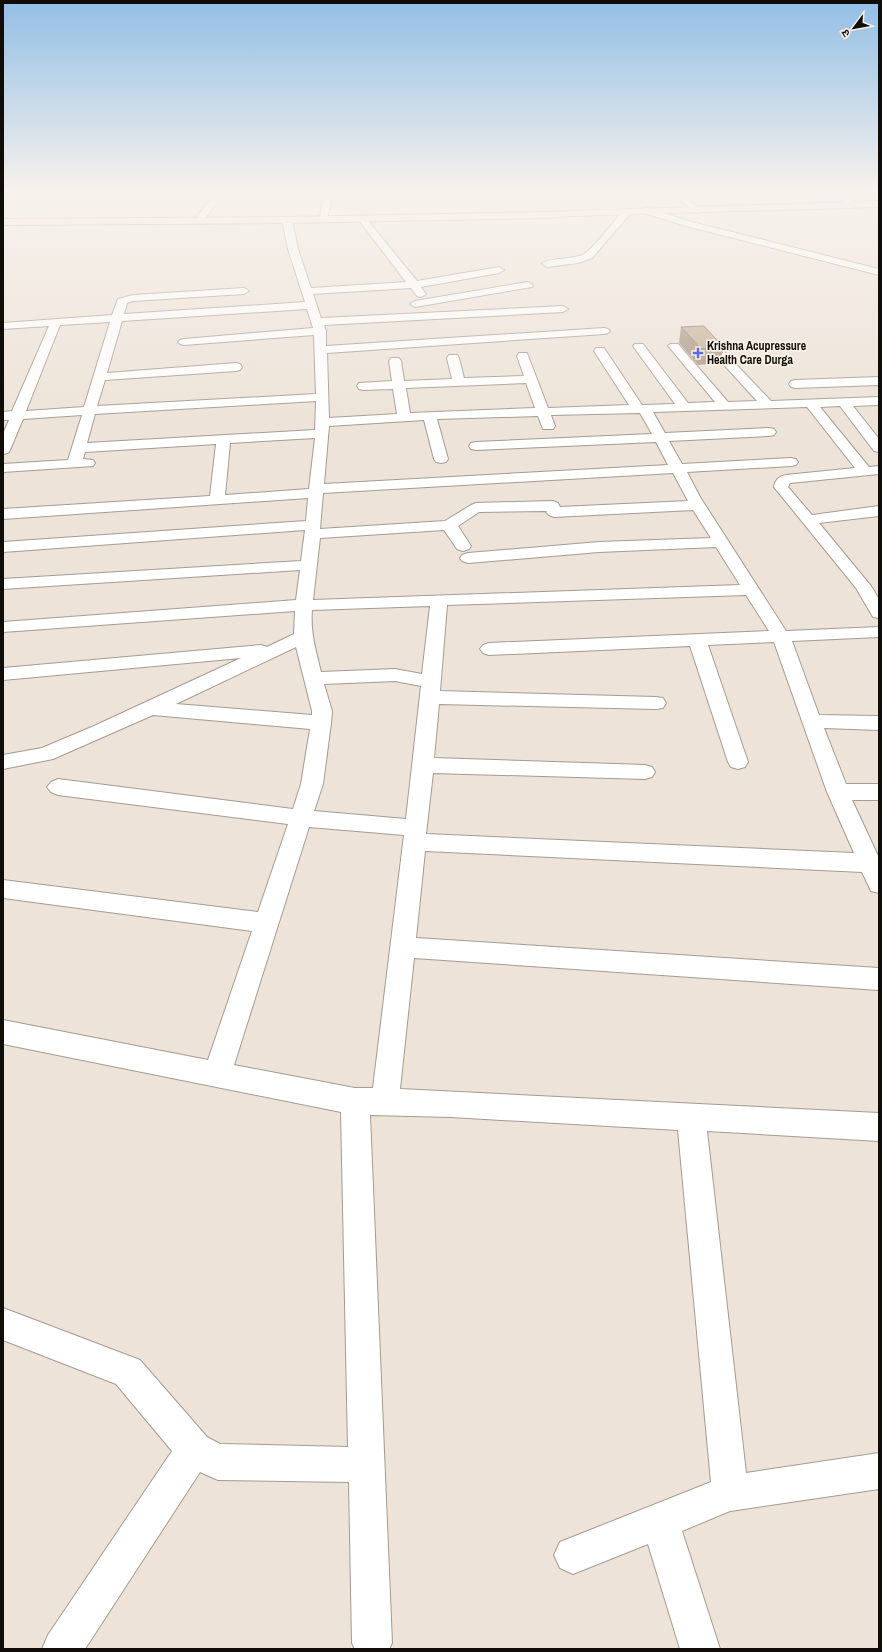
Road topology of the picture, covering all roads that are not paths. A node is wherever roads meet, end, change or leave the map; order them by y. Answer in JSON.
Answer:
{"nodes":[{"id":1,"x":300,"y":270,"type":"edge"},
{"id":2,"x":402,"y":270,"type":"edge"},
{"id":3,"x":499,"y":270,"type":"dead end"},
{"id":4,"x":414,"y":285,"type":"junction"},
{"id":5,"x":528,"y":286,"type":"dead end"},
{"id":6,"x":244,"y":291,"type":"dead end"},
{"id":7,"x":428,"y":302,"type":"junction"},
{"id":8,"x":407,"y":305,"type":"dead end"},
{"id":9,"x":376,"y":308,"type":"dead end"},
{"id":10,"x":563,"y":308,"type":"dead end"},
{"id":11,"x":314,"y":312,"type":"junction"},
{"id":12,"x":476,"y":313,"type":"junction"},
{"id":13,"x":116,"y":318,"type":"junction"},
{"id":14,"x":56,"y":322,"type":"junction"},
{"id":15,"x":3,"y":326,"type":"edge"},
{"id":16,"x":604,"y":331,"type":"dead end"},
{"id":17,"x":567,"y":334,"type":"junction"},
{"id":18,"x":237,"y":338,"type":"junction"},
{"id":19,"x":487,"y":339,"type":"junction"},
{"id":20,"x":708,"y":341,"type":"edge"},
{"id":21,"x":184,"y":342,"type":"dead end"},
{"id":22,"x":573,"y":345,"type":"dead end"},
{"id":23,"x":639,"y":346,"type":"dead end"},
{"id":24,"x":674,"y":346,"type":"dead end"},
{"id":25,"x":320,"y":350,"type":"junction"},
{"id":26,"x":600,"y":351,"type":"dead end"},
{"id":27,"x":523,"y":356,"type":"dead end"},
{"id":28,"x":454,"y":358,"type":"dead end"},
{"id":29,"x":395,"y":361,"type":"dead end"},
{"id":30,"x":236,"y":368,"type":"junction"},
{"id":31,"x":99,"y":377,"type":"junction"},
{"id":32,"x":531,"y":379,"type":"junction"},
{"id":33,"x":464,"y":382,"type":"junction"},
{"id":34,"x":795,"y":384,"type":"dead end"},
{"id":35,"x":876,"y":384,"type":"edge"},
{"id":36,"x":399,"y":385,"type":"junction"},
{"id":37,"x":363,"y":386,"type":"dead end"},
{"id":38,"x":322,"y":397,"type":"junction"},
{"id":39,"x":879,"y":401,"type":"edge"},
{"id":40,"x":234,"y":402,"type":"junction"},
{"id":41,"x":843,"y":402,"type":"junction"},
{"id":42,"x":810,"y":403,"type":"junction"},
{"id":43,"x":768,"y":405,"type":"junction"},
{"id":44,"x":725,"y":406,"type":"junction"},
{"id":45,"x":685,"y":408,"type":"junction"},
{"id":46,"x":641,"y":409,"type":"junction"},
{"id":47,"x":89,"y":411,"type":"junction"},
{"id":48,"x":543,"y":412,"type":"junction"},
{"id":49,"x":479,"y":414,"type":"junction"},
{"id":50,"x":16,"y":415,"type":"junction"},
{"id":51,"x":3,"y":416,"type":"edge"},
{"id":52,"x":430,"y":416,"type":"junction"},
{"id":53,"x":404,"y":417,"type":"junction"},
{"id":54,"x":759,"y":418,"type":"junction"},
{"id":55,"x":322,"y":428,"type":"junction"},
{"id":56,"x":660,"y":436,"type":"junction"},
{"id":57,"x":223,"y":440,"type":"junction"},
{"id":58,"x":554,"y":442,"type":"junction"},
{"id":59,"x":476,"y":446,"type":"dead end"},
{"id":60,"x":78,"y":448,"type":"junction"},
{"id":61,"x":879,"y":448,"type":"edge"},
{"id":62,"x":3,"y":450,"type":"edge"},
{"id":63,"x":221,"y":455,"type":"junction"},
{"id":64,"x":206,"y":456,"type":"dead end"},
{"id":65,"x":441,"y":459,"type":"dead end"},
{"id":66,"x":105,"y":462,"type":"dead end"},
{"id":67,"x":791,"y":462,"type":"junction"},
{"id":68,"x":74,"y":464,"type":"junction"},
{"id":69,"x":3,"y":468,"type":"edge"},
{"id":70,"x":678,"y":469,"type":"junction"},
{"id":71,"x":872,"y":471,"type":"edge"},
{"id":72,"x":802,"y":478,"type":"junction"},
{"id":73,"x":316,"y":491,"type":"junction"},
{"id":74,"x":217,"y":499,"type":"junction"},
{"id":75,"x":699,"y":505,"type":"junction"},
{"id":76,"x":879,"y":511,"type":"edge"},
{"id":77,"x":809,"y":520,"type":"junction"},
{"id":78,"x":449,"y":525,"type":"junction"},
{"id":79,"x":312,"y":529,"type":"junction"},
{"id":80,"x":8,"y":533,"type":"edge"},
{"id":81,"x":722,"y":542,"type":"junction"},
{"id":82,"x":309,"y":565,"type":"junction"},
{"id":83,"x":3,"y":584,"type":"edge"},
{"id":84,"x":752,"y":590,"type":"junction"},
{"id":85,"x":439,"y":601,"type":"junction"},
{"id":86,"x":304,"y":605,"type":"junction"},
{"id":87,"x":879,"y":613,"type":"edge"},
{"id":88,"x":3,"y":627,"type":"edge"},
{"id":89,"x":879,"y":632,"type":"edge"},
{"id":90,"x":302,"y":637,"type":"junction"},
{"id":91,"x":781,"y":637,"type":"junction"},
{"id":92,"x":697,"y":640,"type":"junction"},
{"id":93,"x":277,"y":649,"type":"junction"},
{"id":94,"x":489,"y":649,"type":"dead end"},
{"id":95,"x":3,"y":674,"type":"edge"},
{"id":96,"x":314,"y":678,"type":"junction"},
{"id":97,"x":431,"y":690,"type":"junction"},
{"id":98,"x":656,"y":703,"type":"dead end"},
{"id":99,"x":150,"y":708,"type":"junction"},
{"id":100,"x":812,"y":721,"type":"junction"},
{"id":101,"x":321,"y":723,"type":"junction"},
{"id":102,"x":879,"y":723,"type":"edge"},
{"id":103,"x":3,"y":762,"type":"edge"},
{"id":104,"x":738,"y":762,"type":"dead end"},
{"id":105,"x":423,"y":765,"type":"junction"},
{"id":106,"x":645,"y":772,"type":"dead end"},
{"id":107,"x":58,"y":787,"type":"dead end"},
{"id":108,"x":838,"y":792,"type":"junction"},
{"id":109,"x":879,"y":792,"type":"edge"},
{"id":110,"x":301,"y":818,"type":"junction"},
{"id":111,"x":415,"y":835,"type":"junction"},
{"id":112,"x":875,"y":871,"type":"edge"},
{"id":113,"x":3,"y":889,"type":"edge"},
{"id":114,"x":267,"y":923,"type":"junction"},
{"id":115,"x":402,"y":947,"type":"junction"},
{"id":116,"x":879,"y":979,"type":"edge"},
{"id":117,"x":3,"y":1032,"type":"edge"},
{"id":118,"x":217,"y":1074,"type":"junction"},
{"id":119,"x":370,"y":1101,"type":"junction"},
{"id":120,"x":691,"y":1118,"type":"junction"},
{"id":121,"x":879,"y":1127,"type":"edge"},
{"id":122,"x":3,"y":1324,"type":"edge"},
{"id":123,"x":194,"y":1450,"type":"junction"},
{"id":124,"x":367,"y":1465,"type":"junction"},
{"id":125,"x":879,"y":1471,"type":"edge"},
{"id":126,"x":730,"y":1493,"type":"junction"},
{"id":127,"x":660,"y":1521,"type":"junction"},
{"id":128,"x":573,"y":1555,"type":"dead end"},
{"id":129,"x":372,"y":1643,"type":"dead end"},
{"id":130,"x":62,"y":1649,"type":"edge"},
{"id":131,"x":700,"y":1649,"type":"edge"}],
"edges":[{"from":1,"to":11,"type":"street"},
{"from":2,"to":4,"type":"street"},
{"from":3,"to":4,"type":"street"},
{"from":4,"to":7,"type":"street"},
{"from":4,"to":11,"type":"street"},
{"from":5,"to":7,"type":"street"},
{"from":6,"to":13,"type":"street"},
{"from":7,"to":8,"type":"street"},
{"from":9,"to":11,"type":"street"},
{"from":10,"to":12,"type":"street"},
{"from":11,"to":12,"type":"street"},
{"from":11,"to":13,"type":"street"},
{"from":11,"to":18,"type":"street"},
{"from":11,"to":25,"type":"street"},
{"from":12,"to":19,"type":"street"},
{"from":13,"to":14,"type":"street"},
{"from":13,"to":31,"type":"street"},
{"from":14,"to":15,"type":"street"},
{"from":14,"to":50,"type":"street"},
{"from":16,"to":17,"type":"street"},
{"from":17,"to":19,"type":"street"},
{"from":17,"to":22,"type":"street"},
{"from":18,"to":21,"type":"street"},
{"from":18,"to":30,"type":"street"},
{"from":19,"to":25,"type":"street"},
{"from":20,"to":43,"type":"street"},
{"from":23,"to":45,"type":"street"},
{"from":24,"to":44,"type":"street"},
{"from":25,"to":38,"type":"street"},
{"from":26,"to":46,"type":"street"},
{"from":27,"to":32,"type":"street"},
{"from":28,"to":33,"type":"street"},
{"from":29,"to":36,"type":"street"},
{"from":30,"to":31,"type":"street"},
{"from":30,"to":40,"type":"street"},
{"from":31,"to":47,"type":"street"},
{"from":32,"to":33,"type":"street"},
{"from":32,"to":48,"type":"street"},
{"from":33,"to":36,"type":"street"},
{"from":33,"to":49,"type":"street"},
{"from":34,"to":35,"type":"street"},
{"from":36,"to":37,"type":"street"},
{"from":36,"to":53,"type":"street"},
{"from":38,"to":40,"type":"street"},
{"from":38,"to":55,"type":"street"},
{"from":39,"to":41,"type":"street"},
{"from":40,"to":47,"type":"street"},
{"from":41,"to":42,"type":"street"},
{"from":41,"to":61,"type":"street"},
{"from":42,"to":43,"type":"street"},
{"from":42,"to":71,"type":"street"},
{"from":43,"to":54,"type":"street"},
{"from":44,"to":45,"type":"street"},
{"from":44,"to":54,"type":"street"},
{"from":45,"to":46,"type":"street"},
{"from":46,"to":48,"type":"street"},
{"from":46,"to":56,"type":"street"},
{"from":47,"to":50,"type":"street"},
{"from":47,"to":60,"type":"street"},
{"from":48,"to":49,"type":"street"},
{"from":48,"to":58,"type":"street"},
{"from":49,"to":52,"type":"street"},
{"from":50,"to":51,"type":"street"},
{"from":50,"to":62,"type":"street"},
{"from":52,"to":53,"type":"street"},
{"from":52,"to":65,"type":"street"},
{"from":53,"to":55,"type":"street"},
{"from":54,"to":56,"type":"street"},
{"from":54,"to":67,"type":"street"},
{"from":55,"to":57,"type":"street"},
{"from":55,"to":73,"type":"street"},
{"from":56,"to":58,"type":"street"},
{"from":56,"to":70,"type":"street"},
{"from":57,"to":60,"type":"street"},
{"from":57,"to":63,"type":"street"},
{"from":58,"to":59,"type":"street"},
{"from":60,"to":68,"type":"street"},
{"from":63,"to":64,"type":"street"},
{"from":63,"to":74,"type":"street"},
{"from":66,"to":68,"type":"street"},
{"from":67,"to":70,"type":"street"},
{"from":67,"to":72,"type":"street"},
{"from":68,"to":69,"type":"street"},
{"from":70,"to":73,"type":"street"},
{"from":70,"to":75,"type":"street"},
{"from":71,"to":72,"type":"street"},
{"from":72,"to":77,"type":"street"},
{"from":73,"to":74,"type":"street"},
{"from":73,"to":79,"type":"street"},
{"from":74,"to":80,"type":"street"},
{"from":75,"to":78,"type":"street"},
{"from":75,"to":81,"type":"street"},
{"from":76,"to":77,"type":"street"},
{"from":77,"to":87,"type":"street"},
{"from":78,"to":79,"type":"street"},
{"from":78,"to":81,"type":"street"},
{"from":79,"to":80,"type":"street"},
{"from":79,"to":82,"type":"street"},
{"from":81,"to":84,"type":"street"},
{"from":82,"to":83,"type":"street"},
{"from":82,"to":86,"type":"street"},
{"from":84,"to":85,"type":"street"},
{"from":84,"to":91,"type":"street"},
{"from":85,"to":86,"type":"street"},
{"from":85,"to":97,"type":"street"},
{"from":86,"to":88,"type":"street"},
{"from":86,"to":90,"type":"street"},
{"from":89,"to":91,"type":"street"},
{"from":90,"to":93,"type":"street"},
{"from":90,"to":96,"type":"street"},
{"from":91,"to":92,"type":"street"},
{"from":91,"to":100,"type":"street"},
{"from":92,"to":94,"type":"street"},
{"from":92,"to":104,"type":"street"},
{"from":93,"to":95,"type":"street"},
{"from":93,"to":99,"type":"street"},
{"from":96,"to":97,"type":"street"},
{"from":96,"to":101,"type":"street"},
{"from":97,"to":98,"type":"street"},
{"from":97,"to":105,"type":"street"},
{"from":99,"to":101,"type":"street"},
{"from":99,"to":103,"type":"street"},
{"from":100,"to":102,"type":"street"},
{"from":100,"to":108,"type":"street"},
{"from":101,"to":110,"type":"street"},
{"from":105,"to":106,"type":"street"},
{"from":105,"to":111,"type":"street"},
{"from":107,"to":110,"type":"street"},
{"from":108,"to":109,"type":"street"},
{"from":108,"to":112,"type":"street"},
{"from":110,"to":111,"type":"street"},
{"from":110,"to":114,"type":"street"},
{"from":111,"to":112,"type":"street"},
{"from":111,"to":115,"type":"street"},
{"from":113,"to":114,"type":"street"},
{"from":114,"to":118,"type":"street"},
{"from":115,"to":116,"type":"street"},
{"from":115,"to":119,"type":"street"},
{"from":117,"to":118,"type":"street"},
{"from":118,"to":119,"type":"street"},
{"from":119,"to":120,"type":"street"},
{"from":119,"to":124,"type":"street"},
{"from":120,"to":121,"type":"street"},
{"from":120,"to":126,"type":"street"},
{"from":122,"to":123,"type":"street"},
{"from":123,"to":124,"type":"street"},
{"from":123,"to":130,"type":"street"},
{"from":124,"to":129,"type":"street"},
{"from":125,"to":126,"type":"street"},
{"from":126,"to":127,"type":"street"},
{"from":127,"to":128,"type":"street"},
{"from":127,"to":131,"type":"street"}]}
